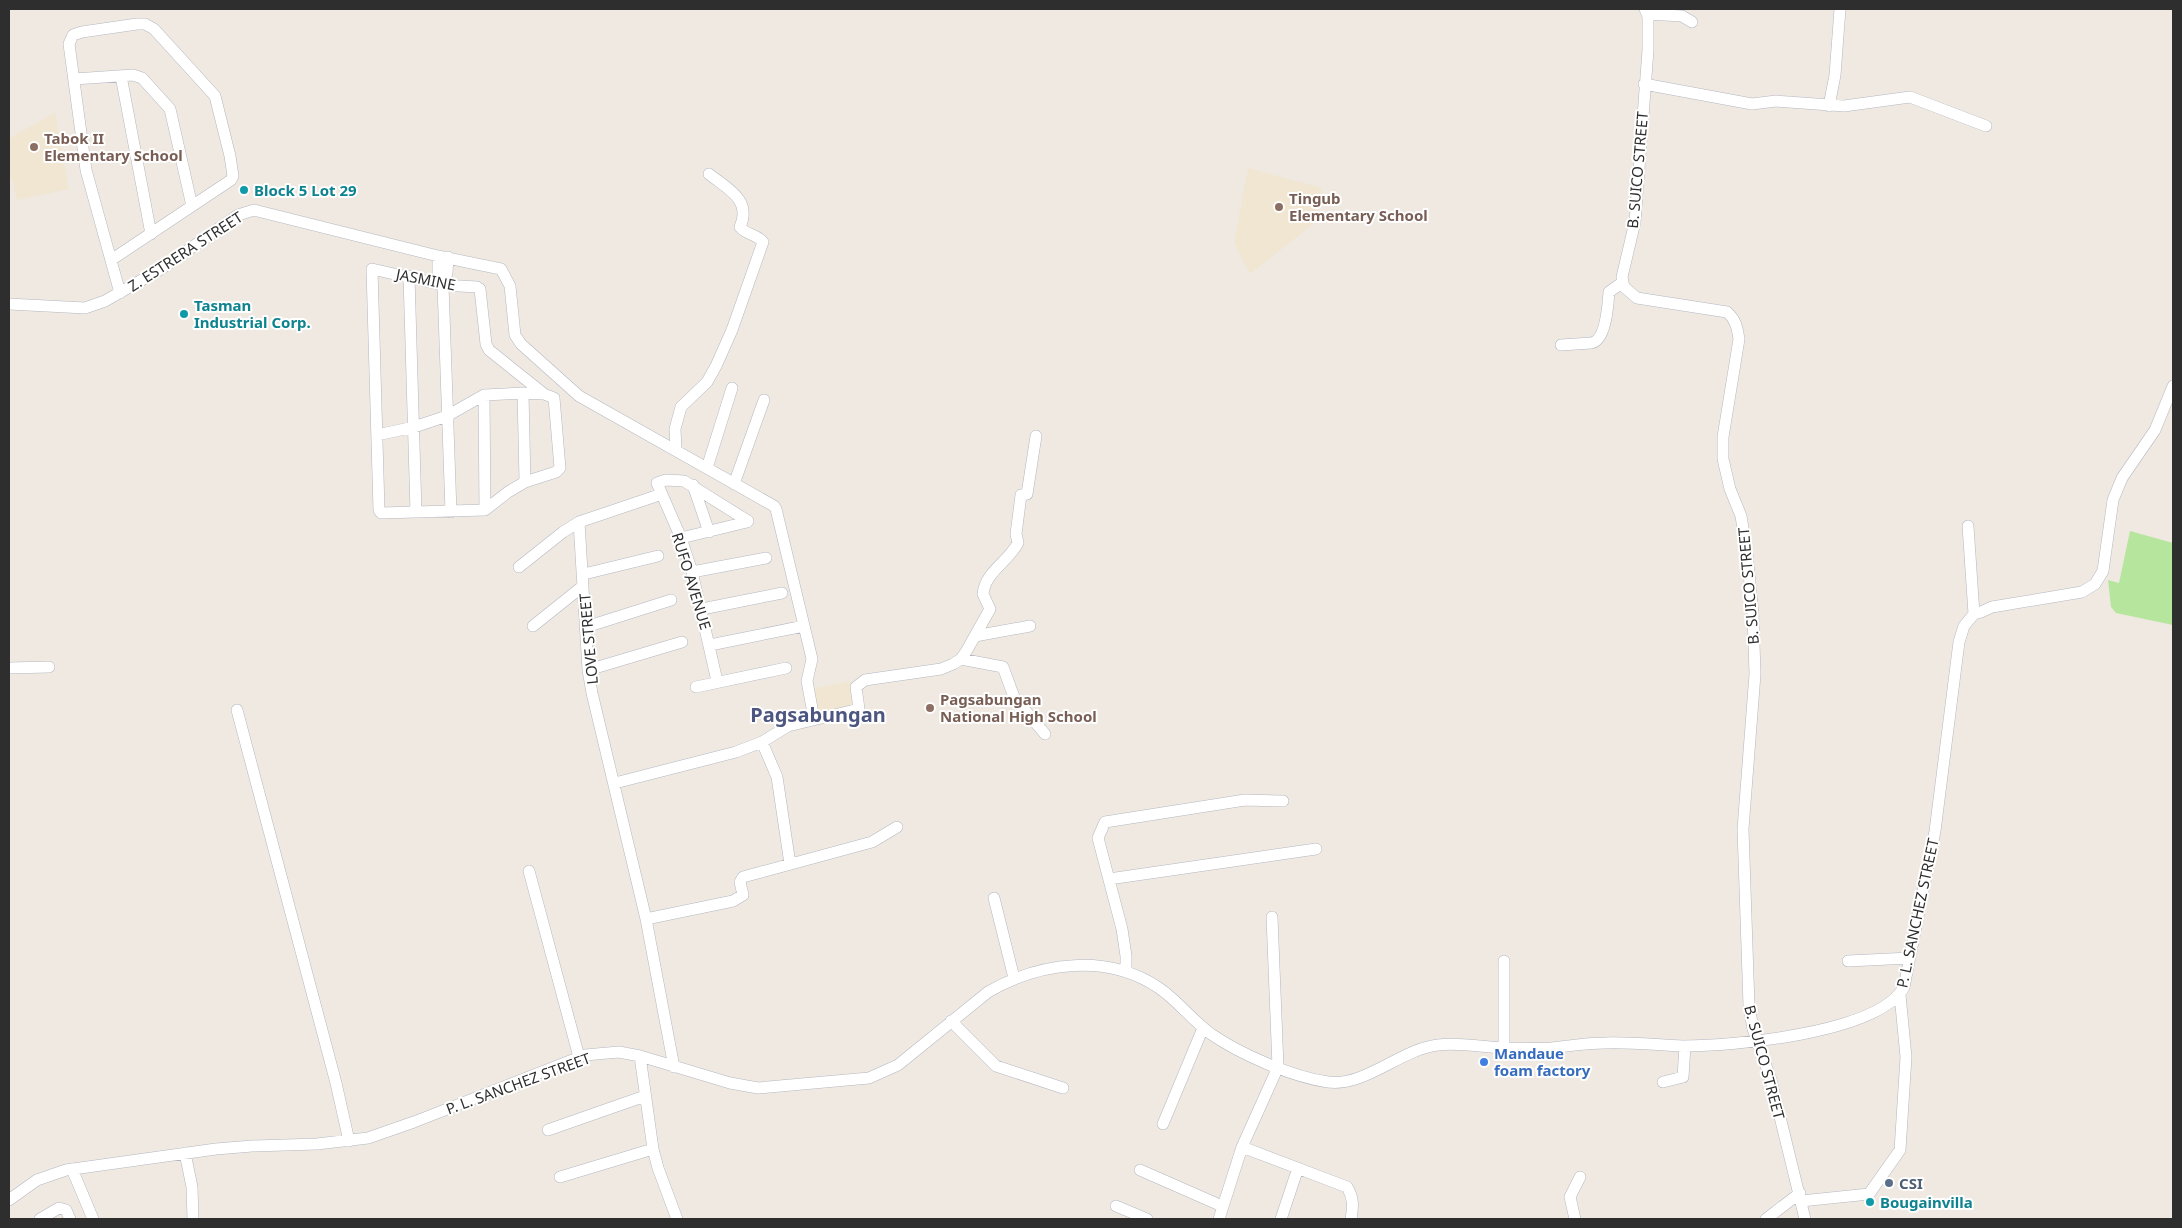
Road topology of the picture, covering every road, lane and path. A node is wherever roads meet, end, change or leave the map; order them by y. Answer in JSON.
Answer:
{"nodes":[{"id":1,"x":1840,"y":9,"type":"edge"},
{"id":2,"x":1646,"y":11,"type":"edge"},
{"id":3,"x":1692,"y":22,"type":"dead end"},
{"id":4,"x":121,"y":76,"type":"junction"},
{"id":5,"x":74,"y":79,"type":"junction"},
{"id":6,"x":1644,"y":84,"type":"junction"},
{"id":7,"x":1828,"y":106,"type":"junction"},
{"id":8,"x":1986,"y":126,"type":"dead end"},
{"id":9,"x":709,"y":174,"type":"dead end"},
{"id":10,"x":192,"y":206,"type":"junction"},
{"id":11,"x":151,"y":234,"type":"junction"},
{"id":12,"x":443,"y":256,"type":"junction"},
{"id":13,"x":111,"y":260,"type":"junction"},
{"id":14,"x":409,"y":276,"type":"junction"},
{"id":15,"x":443,"y":282,"type":"junction"},
{"id":16,"x":1623,"y":282,"type":"junction"},
{"id":17,"x":120,"y":293,"type":"junction"},
{"id":18,"x":9,"y":304,"type":"edge"},
{"id":19,"x":1561,"y":344,"type":"dead end"},
{"id":20,"x":2173,"y":386,"type":"edge"},
{"id":21,"x":732,"y":388,"type":"dead end"},
{"id":22,"x":523,"y":393,"type":"junction"},
{"id":23,"x":484,"y":395,"type":"junction"},
{"id":24,"x":549,"y":396,"type":"junction"},
{"id":25,"x":764,"y":400,"type":"dead end"},
{"id":26,"x":447,"y":416,"type":"junction"},
{"id":27,"x":414,"y":426,"type":"junction"},
{"id":28,"x":377,"y":434,"type":"junction"},
{"id":29,"x":1036,"y":436,"type":"dead end"},
{"id":30,"x":676,"y":450,"type":"junction"},
{"id":31,"x":707,"y":468,"type":"junction"},
{"id":32,"x":525,"y":482,"type":"junction"},
{"id":33,"x":693,"y":484,"type":"junction"},
{"id":34,"x":734,"y":484,"type":"junction"},
{"id":35,"x":662,"y":494,"type":"junction"},
{"id":36,"x":485,"y":510,"type":"junction"},
{"id":37,"x":416,"y":512,"type":"junction"},
{"id":38,"x":451,"y":512,"type":"junction"},
{"id":39,"x":580,"y":522,"type":"junction"},
{"id":40,"x":1968,"y":526,"type":"dead end"},
{"id":41,"x":709,"y":532,"type":"junction"},
{"id":42,"x":681,"y":538,"type":"junction"},
{"id":43,"x":658,"y":556,"type":"dead end"},
{"id":44,"x":766,"y":558,"type":"dead end"},
{"id":45,"x":519,"y":567,"type":"dead end"},
{"id":46,"x":692,"y":572,"type":"junction"},
{"id":47,"x":584,"y":574,"type":"junction"},
{"id":48,"x":583,"y":586,"type":"junction"},
{"id":49,"x":782,"y":593,"type":"dead end"},
{"id":50,"x":671,"y":600,"type":"dead end"},
{"id":51,"x":702,"y":608,"type":"junction"},
{"id":52,"x":1974,"y":614,"type":"junction"},
{"id":53,"x":533,"y":626,"type":"dead end"},
{"id":54,"x":804,"y":626,"type":"junction"},
{"id":55,"x":1030,"y":626,"type":"dead end"},
{"id":56,"x":586,"y":627,"type":"junction"},
{"id":57,"x":975,"y":636,"type":"junction"},
{"id":58,"x":682,"y":642,"type":"dead end"},
{"id":59,"x":710,"y":646,"type":"junction"},
{"id":60,"x":961,"y":660,"type":"junction"},
{"id":61,"x":49,"y":667,"type":"dead end"},
{"id":62,"x":9,"y":668,"type":"edge"},
{"id":63,"x":786,"y":668,"type":"dead end"},
{"id":64,"x":588,"y":670,"type":"junction"},
{"id":65,"x":717,"y":681,"type":"junction"},
{"id":66,"x":696,"y":687,"type":"dead end"},
{"id":67,"x":236,"y":710,"type":"dead end"},
{"id":68,"x":814,"y":719,"type":"junction"},
{"id":69,"x":1045,"y":734,"type":"dead end"},
{"id":70,"x":762,"y":742,"type":"junction"},
{"id":71,"x":615,"y":783,"type":"junction"},
{"id":72,"x":1283,"y":801,"type":"dead end"},
{"id":73,"x":897,"y":827,"type":"dead end"},
{"id":74,"x":1316,"y":849,"type":"dead end"},
{"id":75,"x":790,"y":864,"type":"junction"},
{"id":76,"x":529,"y":870,"type":"dead end"},
{"id":77,"x":1109,"y":879,"type":"junction"},
{"id":78,"x":994,"y":898,"type":"dead end"},
{"id":79,"x":1272,"y":917,"type":"dead end"},
{"id":80,"x":646,"y":919,"type":"junction"},
{"id":81,"x":1910,"y":958,"type":"junction"},
{"id":82,"x":1504,"y":961,"type":"dead end"},
{"id":83,"x":1848,"y":961,"type":"dead end"},
{"id":84,"x":1126,"y":972,"type":"junction"},
{"id":85,"x":1014,"y":978,"type":"junction"},
{"id":86,"x":1900,"y":995,"type":"junction"},
{"id":87,"x":951,"y":1021,"type":"junction"},
{"id":88,"x":1203,"y":1028,"type":"junction"},
{"id":89,"x":1757,"y":1041,"type":"junction"},
{"id":90,"x":1685,"y":1046,"type":"junction"},
{"id":91,"x":1504,"y":1048,"type":"junction"},
{"id":92,"x":640,"y":1056,"type":"junction"},
{"id":93,"x":579,"y":1057,"type":"junction"},
{"id":94,"x":674,"y":1067,"type":"junction"},
{"id":95,"x":1278,"y":1067,"type":"junction"},
{"id":96,"x":1663,"y":1082,"type":"dead end"},
{"id":97,"x":1063,"y":1088,"type":"dead end"},
{"id":98,"x":645,"y":1096,"type":"junction"},
{"id":99,"x":1163,"y":1124,"type":"dead end"},
{"id":100,"x":548,"y":1130,"type":"dead end"},
{"id":101,"x":349,"y":1141,"type":"junction"},
{"id":102,"x":1242,"y":1147,"type":"junction"},
{"id":103,"x":653,"y":1149,"type":"junction"},
{"id":104,"x":185,"y":1154,"type":"junction"},
{"id":105,"x":1298,"y":1168,"type":"junction"},
{"id":106,"x":72,"y":1169,"type":"junction"},
{"id":107,"x":1140,"y":1170,"type":"dead end"},
{"id":108,"x":560,"y":1177,"type":"dead end"},
{"id":109,"x":1580,"y":1177,"type":"dead end"},
{"id":110,"x":1800,"y":1197,"type":"junction"},
{"id":111,"x":9,"y":1200,"type":"edge"},
{"id":112,"x":1116,"y":1206,"type":"dead end"},
{"id":113,"x":1222,"y":1206,"type":"junction"},
{"id":114,"x":40,"y":1219,"type":"edge"},
{"id":115,"x":70,"y":1219,"type":"edge"},
{"id":116,"x":93,"y":1219,"type":"edge"},
{"id":117,"x":193,"y":1219,"type":"edge"},
{"id":118,"x":677,"y":1219,"type":"edge"},
{"id":119,"x":1147,"y":1219,"type":"edge"},
{"id":120,"x":1219,"y":1219,"type":"edge"},
{"id":121,"x":1281,"y":1219,"type":"edge"},
{"id":122,"x":1351,"y":1219,"type":"edge"},
{"id":123,"x":1574,"y":1219,"type":"edge"},
{"id":124,"x":1766,"y":1219,"type":"edge"},
{"id":125,"x":1805,"y":1219,"type":"edge"}],
"edges":[{"from":1,"to":7,"type":"street"},
{"from":2,"to":3,"type":"street"},
{"from":2,"to":6,"type":"street","name":"B. SUICO STREET"},
{"from":4,"to":5,"type":"street"},
{"from":4,"to":10,"type":"street"},
{"from":4,"to":11,"type":"street"},
{"from":5,"to":10,"type":"street"},
{"from":5,"to":13,"type":"street"},
{"from":6,"to":7,"type":"street"},
{"from":6,"to":16,"type":"street","name":"B. SUICO STREET"},
{"from":7,"to":8,"type":"street"},
{"from":9,"to":30,"type":"street"},
{"from":10,"to":11,"type":"street"},
{"from":11,"to":13,"type":"street"},
{"from":12,"to":15,"type":"street"},
{"from":12,"to":17,"type":"street","name":"Z. ESTRERA STREET"},
{"from":12,"to":30,"type":"street","name":"Z. ESTRERA STREET"},
{"from":13,"to":17,"type":"street"},
{"from":14,"to":15,"type":"street","name":"JASMINE"},
{"from":14,"to":27,"type":"street"},
{"from":14,"to":28,"type":"street","name":"JASMINE"},
{"from":15,"to":24,"type":"street","name":"JASMINE"},
{"from":15,"to":26,"type":"street"},
{"from":16,"to":19,"type":"street"},
{"from":16,"to":89,"type":"street","name":"B. SUICO STREET"},
{"from":17,"to":18,"type":"street","name":"Z. ESTRERA STREET"},
{"from":20,"to":52,"type":"street"},
{"from":21,"to":31,"type":"street"},
{"from":22,"to":23,"type":"street"},
{"from":22,"to":24,"type":"street"},
{"from":22,"to":32,"type":"street"},
{"from":23,"to":26,"type":"street"},
{"from":23,"to":36,"type":"street"},
{"from":24,"to":32,"type":"street"},
{"from":25,"to":34,"type":"street"},
{"from":26,"to":27,"type":"street"},
{"from":26,"to":38,"type":"street"},
{"from":27,"to":28,"type":"street"},
{"from":27,"to":37,"type":"street"},
{"from":28,"to":37,"type":"street"},
{"from":29,"to":57,"type":"street"},
{"from":30,"to":31,"type":"street"},
{"from":31,"to":34,"type":"street"},
{"from":32,"to":36,"type":"street"},
{"from":33,"to":35,"type":"street","name":"RUFO AVENUE"},
{"from":33,"to":41,"type":"street"},
{"from":33,"to":41,"type":"street"},
{"from":34,"to":54,"type":"street"},
{"from":35,"to":39,"type":"street"},
{"from":35,"to":42,"type":"street","name":"RUFO AVENUE"},
{"from":36,"to":38,"type":"street"},
{"from":37,"to":38,"type":"street"},
{"from":39,"to":45,"type":"street"},
{"from":39,"to":47,"type":"street","name":"LOVE STREET"},
{"from":40,"to":52,"type":"street"},
{"from":41,"to":42,"type":"street"},
{"from":42,"to":46,"type":"street","name":"RUFO AVENUE"},
{"from":43,"to":47,"type":"street"},
{"from":44,"to":46,"type":"street"},
{"from":46,"to":51,"type":"street","name":"RUFO AVENUE"},
{"from":47,"to":48,"type":"street","name":"LOVE STREET"},
{"from":48,"to":53,"type":"street"},
{"from":48,"to":56,"type":"street","name":"LOVE STREET"},
{"from":49,"to":51,"type":"street"},
{"from":50,"to":56,"type":"street"},
{"from":51,"to":59,"type":"street","name":"RUFO AVENUE"},
{"from":52,"to":81,"type":"street","name":"P. L. SANCHEZ STREET"},
{"from":54,"to":59,"type":"street"},
{"from":54,"to":68,"type":"street"},
{"from":55,"to":57,"type":"street"},
{"from":56,"to":64,"type":"street","name":"LOVE STREET"},
{"from":57,"to":60,"type":"street"},
{"from":58,"to":64,"type":"street"},
{"from":59,"to":65,"type":"street","name":"RUFO AVENUE"},
{"from":60,"to":68,"type":"street"},
{"from":60,"to":69,"type":"street"},
{"from":61,"to":62,"type":"street"},
{"from":63,"to":65,"type":"street"},
{"from":64,"to":71,"type":"street","name":"LOVE STREET"},
{"from":65,"to":66,"type":"street"},
{"from":67,"to":101,"type":"street"},
{"from":68,"to":70,"type":"street"},
{"from":70,"to":71,"type":"street"},
{"from":70,"to":75,"type":"street"},
{"from":71,"to":80,"type":"street","name":"LOVE STREET"},
{"from":72,"to":77,"type":"street"},
{"from":73,"to":75,"type":"street"},
{"from":74,"to":77,"type":"street"},
{"from":75,"to":80,"type":"street"},
{"from":76,"to":93,"type":"street"},
{"from":77,"to":84,"type":"street"},
{"from":78,"to":85,"type":"street"},
{"from":79,"to":95,"type":"street"},
{"from":80,"to":94,"type":"street","name":"LOVE STREET"},
{"from":81,"to":83,"type":"street"},
{"from":81,"to":86,"type":"street","name":"P. L. SANCHEZ STREET"},
{"from":82,"to":91,"type":"street"},
{"from":84,"to":85,"type":"street","name":"P. L. SANCHEZ STREET"},
{"from":84,"to":88,"type":"street","name":"P. L. SANCHEZ STREET"},
{"from":85,"to":87,"type":"street","name":"P. L. SANCHEZ STREET"},
{"from":86,"to":89,"type":"street","name":"P. L. SANCHEZ STREET"},
{"from":86,"to":110,"type":"street"},
{"from":87,"to":94,"type":"street","name":"P. L. SANCHEZ STREET"},
{"from":87,"to":97,"type":"street"},
{"from":88,"to":95,"type":"street","name":"P. L. SANCHEZ STREET"},
{"from":88,"to":99,"type":"street"},
{"from":89,"to":90,"type":"street","name":"P. L. SANCHEZ STREET"},
{"from":89,"to":110,"type":"street","name":"B. SUICO STREET"},
{"from":90,"to":91,"type":"street","name":"P. L. SANCHEZ STREET"},
{"from":90,"to":96,"type":"street"},
{"from":91,"to":95,"type":"street","name":"P. L. SANCHEZ STREET"},
{"from":92,"to":93,"type":"street","name":"P. L. SANCHEZ STREET"},
{"from":92,"to":94,"type":"street","name":"P. L. SANCHEZ STREET"},
{"from":92,"to":98,"type":"street"},
{"from":93,"to":101,"type":"street","name":"P. L. SANCHEZ STREET"},
{"from":95,"to":102,"type":"street"},
{"from":98,"to":100,"type":"street"},
{"from":98,"to":103,"type":"street"},
{"from":101,"to":104,"type":"street","name":"P. L. SANCHEZ STREET"},
{"from":102,"to":105,"type":"street"},
{"from":102,"to":113,"type":"street"},
{"from":103,"to":108,"type":"street"},
{"from":103,"to":118,"type":"street"},
{"from":104,"to":106,"type":"street","name":"P. L. SANCHEZ STREET"},
{"from":104,"to":117,"type":"street"},
{"from":105,"to":121,"type":"street"},
{"from":105,"to":122,"type":"street"},
{"from":106,"to":111,"type":"street","name":"P. L. SANCHEZ STREET"},
{"from":106,"to":116,"type":"street"},
{"from":107,"to":113,"type":"street"},
{"from":109,"to":123,"type":"street"},
{"from":110,"to":124,"type":"street"},
{"from":110,"to":125,"type":"street","name":"B. SUICO STREET"},
{"from":112,"to":119,"type":"street"},
{"from":113,"to":120,"type":"street"},
{"from":114,"to":115,"type":"street"}]}
